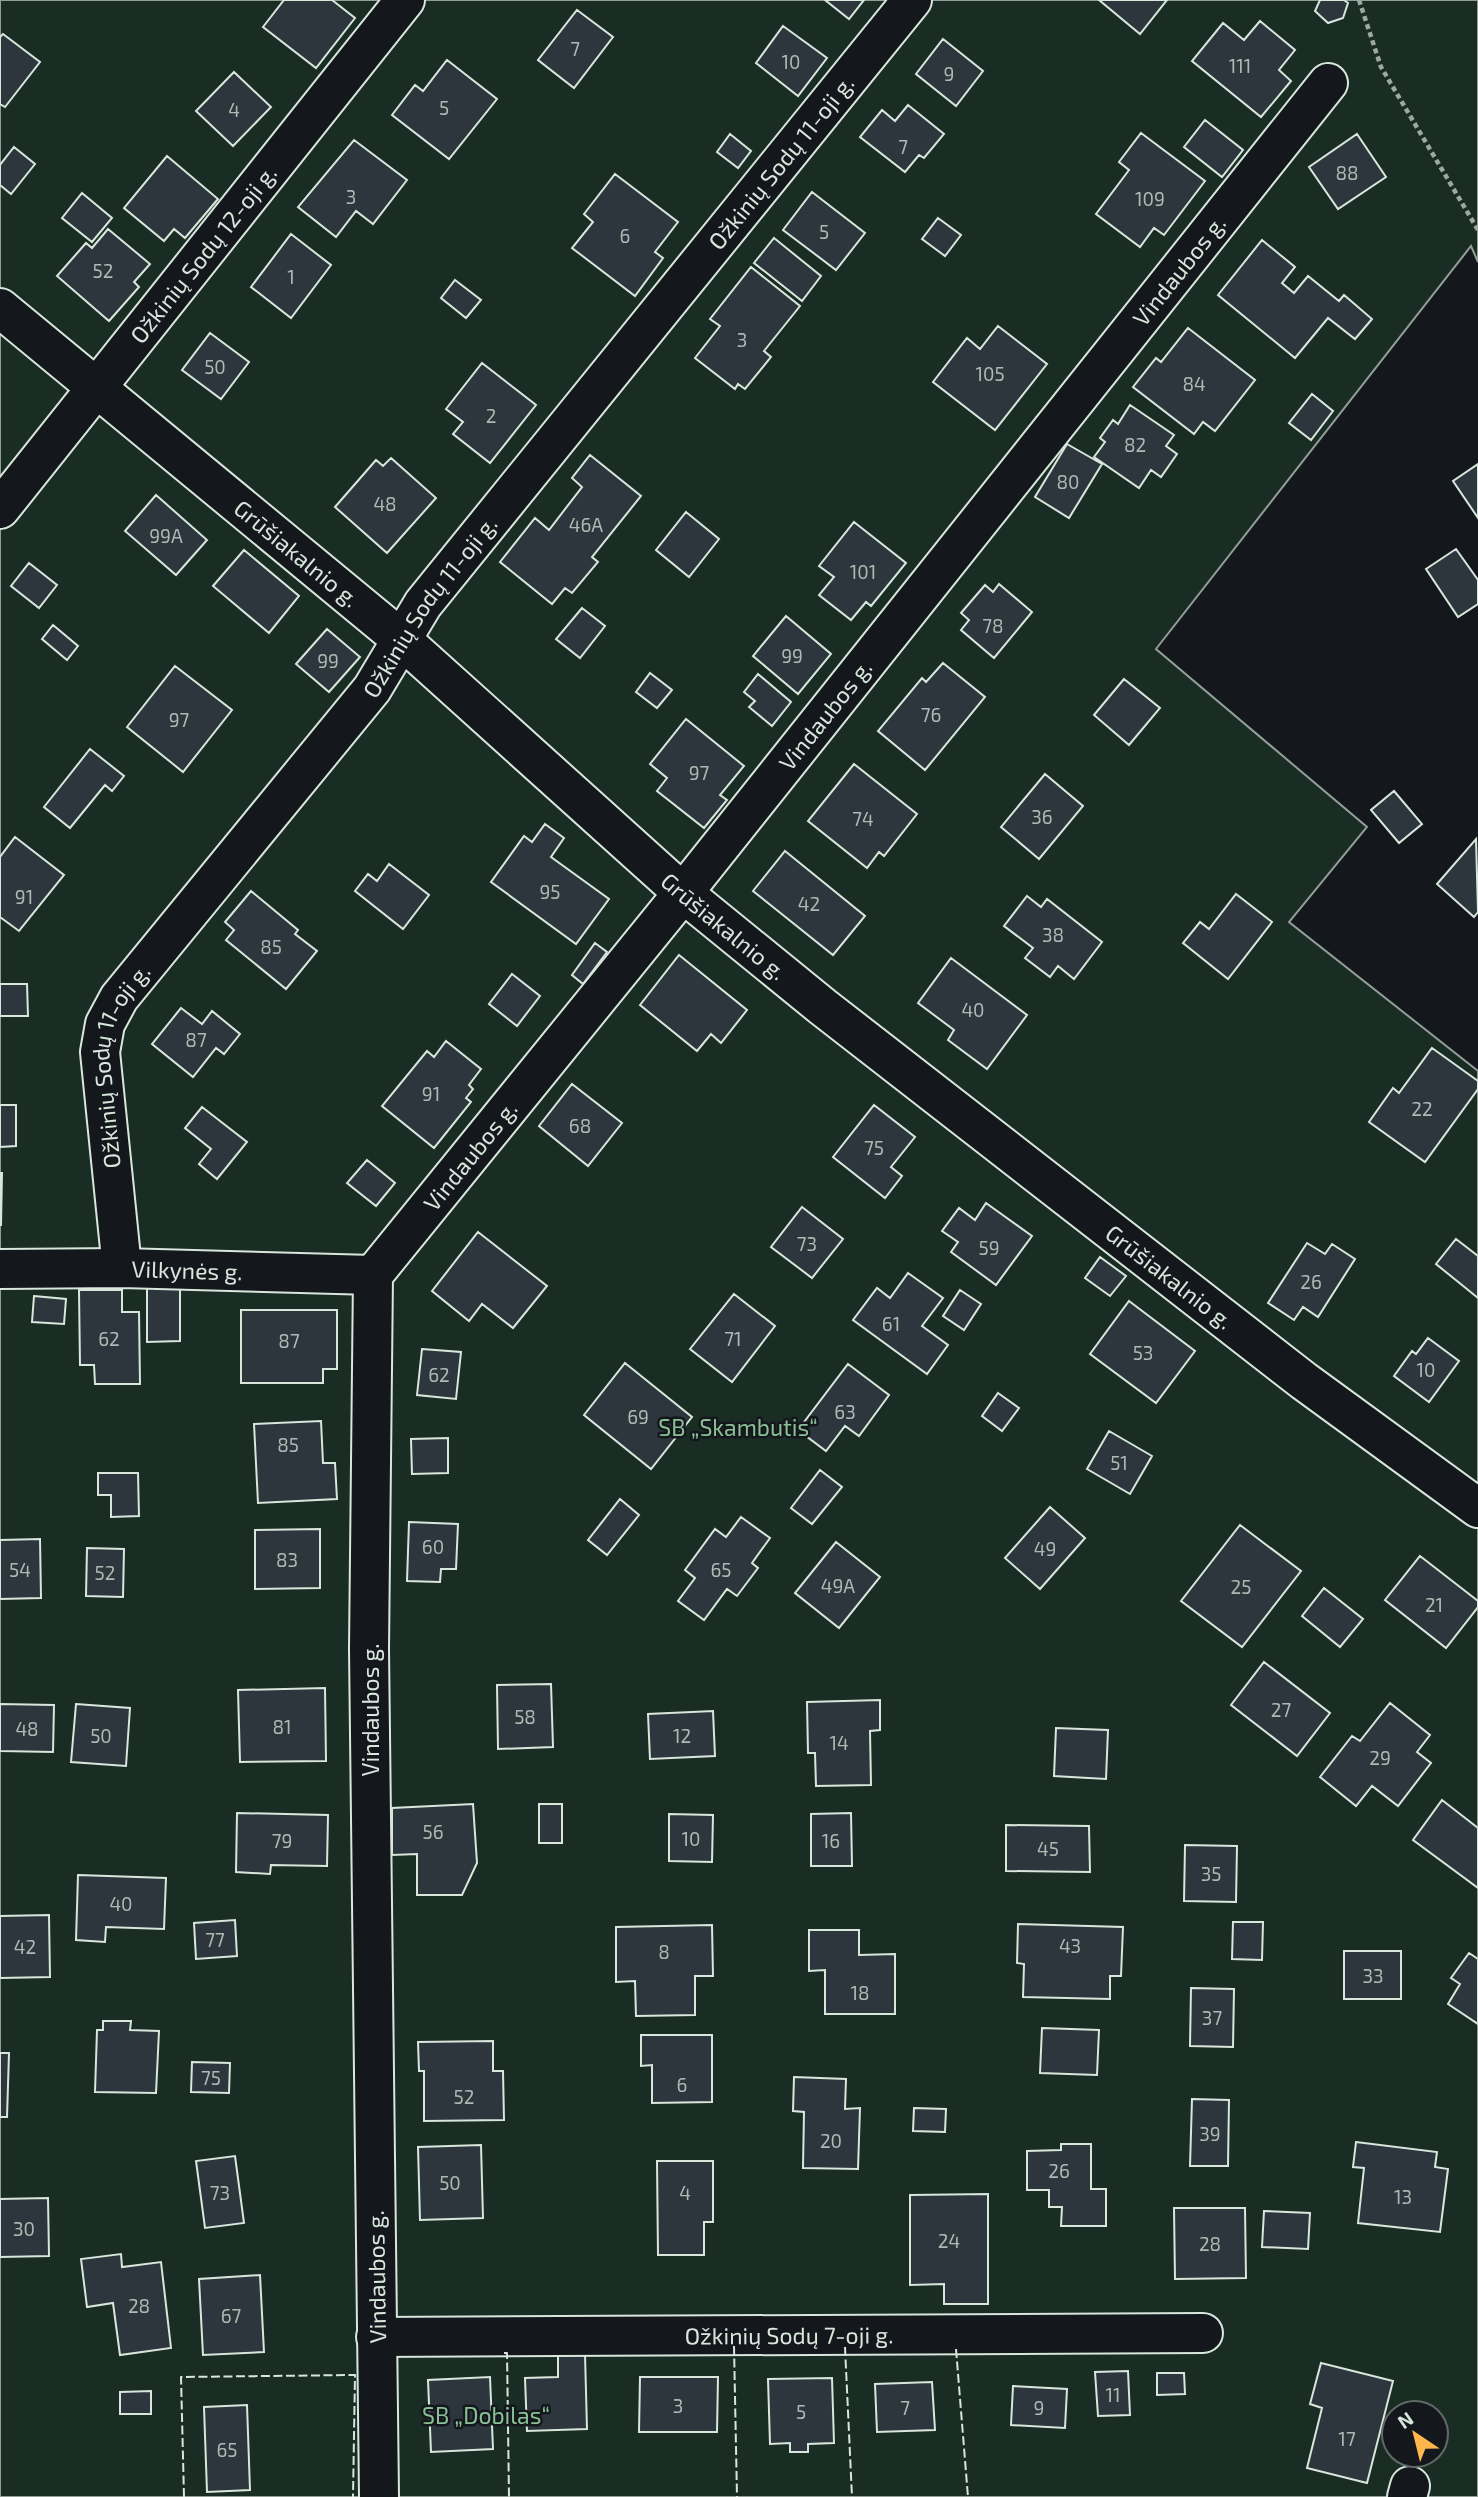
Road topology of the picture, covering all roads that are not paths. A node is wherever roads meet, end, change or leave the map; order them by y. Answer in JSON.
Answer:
{"nodes":[{"id":1,"x":405,"y":0,"type":"edge"},
{"id":2,"x":912,"y":0,"type":"edge"},
{"id":3,"x":1328,"y":83,"type":"dead end"},
{"id":4,"x":0,"y":308,"type":"edge"},
{"id":5,"x":96,"y":390,"type":"junction"},
{"id":6,"x":0,"y":509,"type":"edge"},
{"id":7,"x":401,"y":639,"type":"junction"},
{"id":8,"x":683,"y":893,"type":"junction"},
{"id":9,"x":122,"y":1268,"type":"junction"},
{"id":10,"x":0,"y":1269,"type":"edge"},
{"id":11,"x":373,"y":1275,"type":"junction"},
{"id":12,"x":1478,"y":1508,"type":"edge"},
{"id":13,"x":1203,"y":2333,"type":"dead end"},
{"id":14,"x":376,"y":2337,"type":"junction"},
{"id":15,"x":379,"y":2497,"type":"edge"}],
"edges":[{"from":1,"to":5,"type":"street","name":"Ožkinių Sodų 12-oji g."},
{"from":2,"to":7,"type":"street","name":"Ožkinių Sodų 11-oji g."},
{"from":3,"to":8,"type":"street","name":"Vindaubos g."},
{"from":4,"to":5,"type":"street","name":"Grūšiakalnio g."},
{"from":5,"to":6,"type":"street","name":"Ožkinių Sodų 12-oji g."},
{"from":5,"to":7,"type":"street","name":"Grūšiakalnio g."},
{"from":7,"to":8,"type":"street","name":"Grūšiakalnio g."},
{"from":7,"to":9,"type":"street","name":"Ožkinių Sodų 11-oji g."},
{"from":8,"to":11,"type":"street","name":"Vindaubos g."},
{"from":8,"to":12,"type":"street","name":"Grūšiakalnio g."},
{"from":9,"to":10,"type":"street","name":"Vilkynės g."},
{"from":9,"to":11,"type":"street","name":"Vilkynės g."},
{"from":11,"to":14,"type":"street","name":"Vindaubos g."},
{"from":13,"to":14,"type":"street","name":"Ožkinių Sodų 7-oji g."},
{"from":14,"to":15,"type":"street","name":"Vindaubos g."}]}
